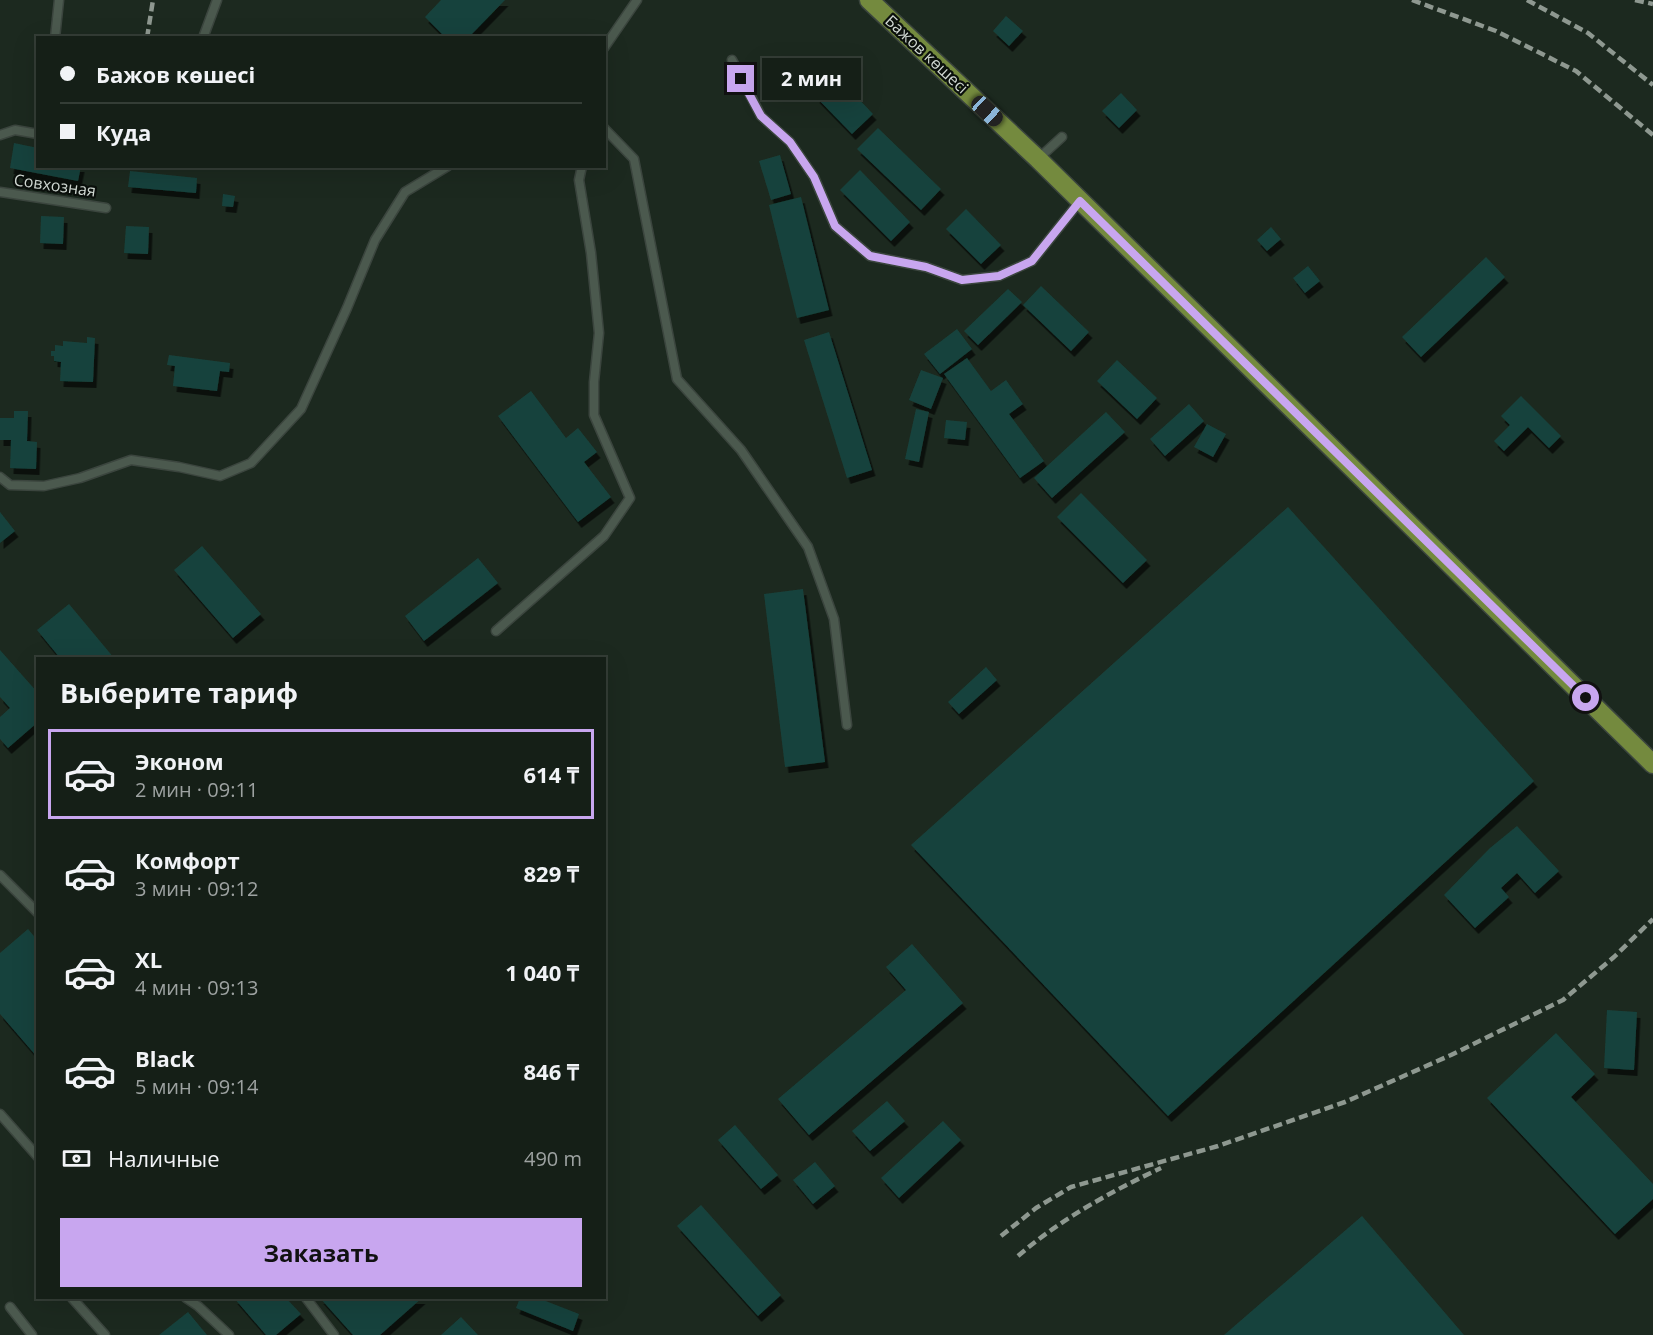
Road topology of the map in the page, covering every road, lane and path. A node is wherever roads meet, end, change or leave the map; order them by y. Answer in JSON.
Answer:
{"nodes":[{"id":1,"x":59,"y":0,"type":"edge"},
{"id":2,"x":217,"y":0,"type":"edge"},
{"id":3,"x":637,"y":0,"type":"edge"},
{"id":4,"x":869,"y":0,"type":"edge"},
{"id":5,"x":55,"y":36,"type":"edge"},
{"id":6,"x":204,"y":36,"type":"edge"},
{"id":7,"x":606,"y":45,"type":"edge"},
{"id":8,"x":732,"y":60,"type":"dead end"},
{"id":9,"x":606,"y":130,"type":"edge"},
{"id":10,"x":36,"y":134,"type":"edge"},
{"id":11,"x":0,"y":135,"type":"edge"},
{"id":12,"x":1062,"y":137,"type":"dead end"},
{"id":13,"x":1038,"y":159,"type":"junction"},
{"id":14,"x":445,"y":168,"type":"edge"},
{"id":15,"x":582,"y":168,"type":"edge"},
{"id":16,"x":0,"y":192,"type":"edge"},
{"id":17,"x":1080,"y":201,"type":"junction"},
{"id":18,"x":106,"y":208,"type":"dead end"},
{"id":19,"x":0,"y":477,"type":"edge"},
{"id":20,"x":496,"y":631,"type":"dead end"},
{"id":21,"x":847,"y":726,"type":"dead end"},
{"id":22,"x":1653,"y":764,"type":"edge"},
{"id":23,"x":0,"y":875,"type":"edge"},
{"id":24,"x":36,"y":911,"type":"edge"},
{"id":25,"x":0,"y":1114,"type":"edge"},
{"id":26,"x":36,"y":1155,"type":"edge"},
{"id":27,"x":73,"y":1299,"type":"edge"},
{"id":28,"x":188,"y":1299,"type":"edge"},
{"id":29,"x":307,"y":1299,"type":"edge"},
{"id":30,"x":10,"y":1307,"type":"dead end"},
{"id":31,"x":32,"y":1335,"type":"edge"},
{"id":32,"x":105,"y":1335,"type":"edge"},
{"id":33,"x":229,"y":1335,"type":"edge"},
{"id":34,"x":334,"y":1335,"type":"edge"}],
"edges":[{"from":1,"to":5,"type":"lane"},
{"from":2,"to":6,"type":"lane"},
{"from":3,"to":7,"type":"lane"},
{"from":4,"to":13,"type":"main road","name":"Бажов көшесі"},
{"from":8,"to":17,"type":"lane"},
{"from":9,"to":21,"type":"lane"},
{"from":10,"to":11,"type":"lane"},
{"from":12,"to":13,"type":"lane"},
{"from":13,"to":17,"type":"main road","name":"Бажов көшесі"},
{"from":14,"to":19,"type":"lane"},
{"from":15,"to":20,"type":"lane"},
{"from":16,"to":18,"type":"lane","name":"Совхозная"},
{"from":17,"to":22,"type":"main road","name":"Бажов көшесі"},
{"from":23,"to":24,"type":"lane"},
{"from":25,"to":26,"type":"lane"},
{"from":27,"to":32,"type":"lane"},
{"from":28,"to":33,"type":"lane"},
{"from":29,"to":34,"type":"lane"},
{"from":30,"to":31,"type":"lane"}]}
